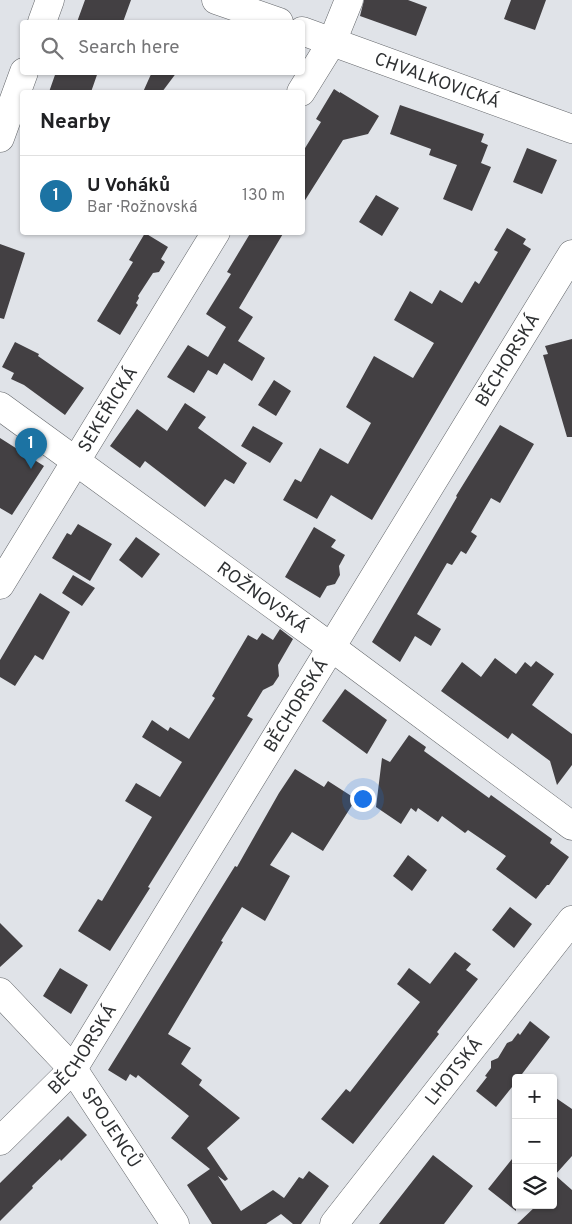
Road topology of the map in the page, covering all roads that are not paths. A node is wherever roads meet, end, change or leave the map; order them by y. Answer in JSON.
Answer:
{"nodes":[{"id":1,"x":50,"y":0,"type":"edge"},
{"id":2,"x":216,"y":0,"type":"edge"},
{"id":3,"x":349,"y":0,"type":"edge"},
{"id":4,"x":43,"y":20,"type":"edge"},
{"id":5,"x":272,"y":20,"type":"edge"},
{"id":6,"x":305,"y":32,"type":"edge"},
{"id":7,"x":332,"y":42,"type":"junction"},
{"id":8,"x":23,"y":75,"type":"edge"},
{"id":9,"x":302,"y":90,"type":"edge"},
{"id":10,"x":572,"y":129,"type":"edge"},
{"id":11,"x":0,"y":138,"type":"edge"},
{"id":12,"x":214,"y":235,"type":"edge"},
{"id":13,"x":572,"y":254,"type":"edge"},
{"id":14,"x":0,"y":406,"type":"edge"},
{"id":15,"x":76,"y":462,"type":"junction"},
{"id":16,"x":0,"y":585,"type":"edge"},
{"id":17,"x":332,"y":647,"type":"junction"},
{"id":18,"x":572,"y":826,"type":"edge"},
{"id":19,"x":572,"y":920,"type":"edge"},
{"id":20,"x":0,"y":992,"type":"edge"},
{"id":21,"x":73,"y":1069,"type":"junction"},
{"id":22,"x":0,"y":1141,"type":"edge"},
{"id":23,"x":175,"y":1224,"type":"edge"},
{"id":24,"x":334,"y":1224,"type":"edge"}],
"edges":[{"from":1,"to":4,"type":"street"},
{"from":2,"to":5,"type":"street"},
{"from":3,"to":7,"type":"street"},
{"from":6,"to":7,"type":"street","name":"CHVALKOVICKÁ"},
{"from":7,"to":9,"type":"street"},
{"from":7,"to":10,"type":"street","name":"CHVALKOVICKÁ"},
{"from":8,"to":11,"type":"street"},
{"from":12,"to":15,"type":"street","name":"SEKEŘICKÁ"},
{"from":13,"to":17,"type":"street","name":"BĚCHORSKÁ"},
{"from":14,"to":15,"type":"street","name":"ROŽNOVSKÁ"},
{"from":15,"to":16,"type":"street","name":"SEKEŘICKÁ"},
{"from":15,"to":17,"type":"street","name":"ROŽNOVSKÁ"},
{"from":17,"to":18,"type":"street","name":"ROŽNOVSKÁ"},
{"from":17,"to":21,"type":"street","name":"BĚCHORSKÁ"},
{"from":19,"to":24,"type":"street","name":"LHOTSKÁ"},
{"from":20,"to":21,"type":"street","name":"SPOJENCŮ"},
{"from":21,"to":22,"type":"street","name":"BĚCHORSKÁ"},
{"from":21,"to":23,"type":"street","name":"SPOJENCŮ"}]}
